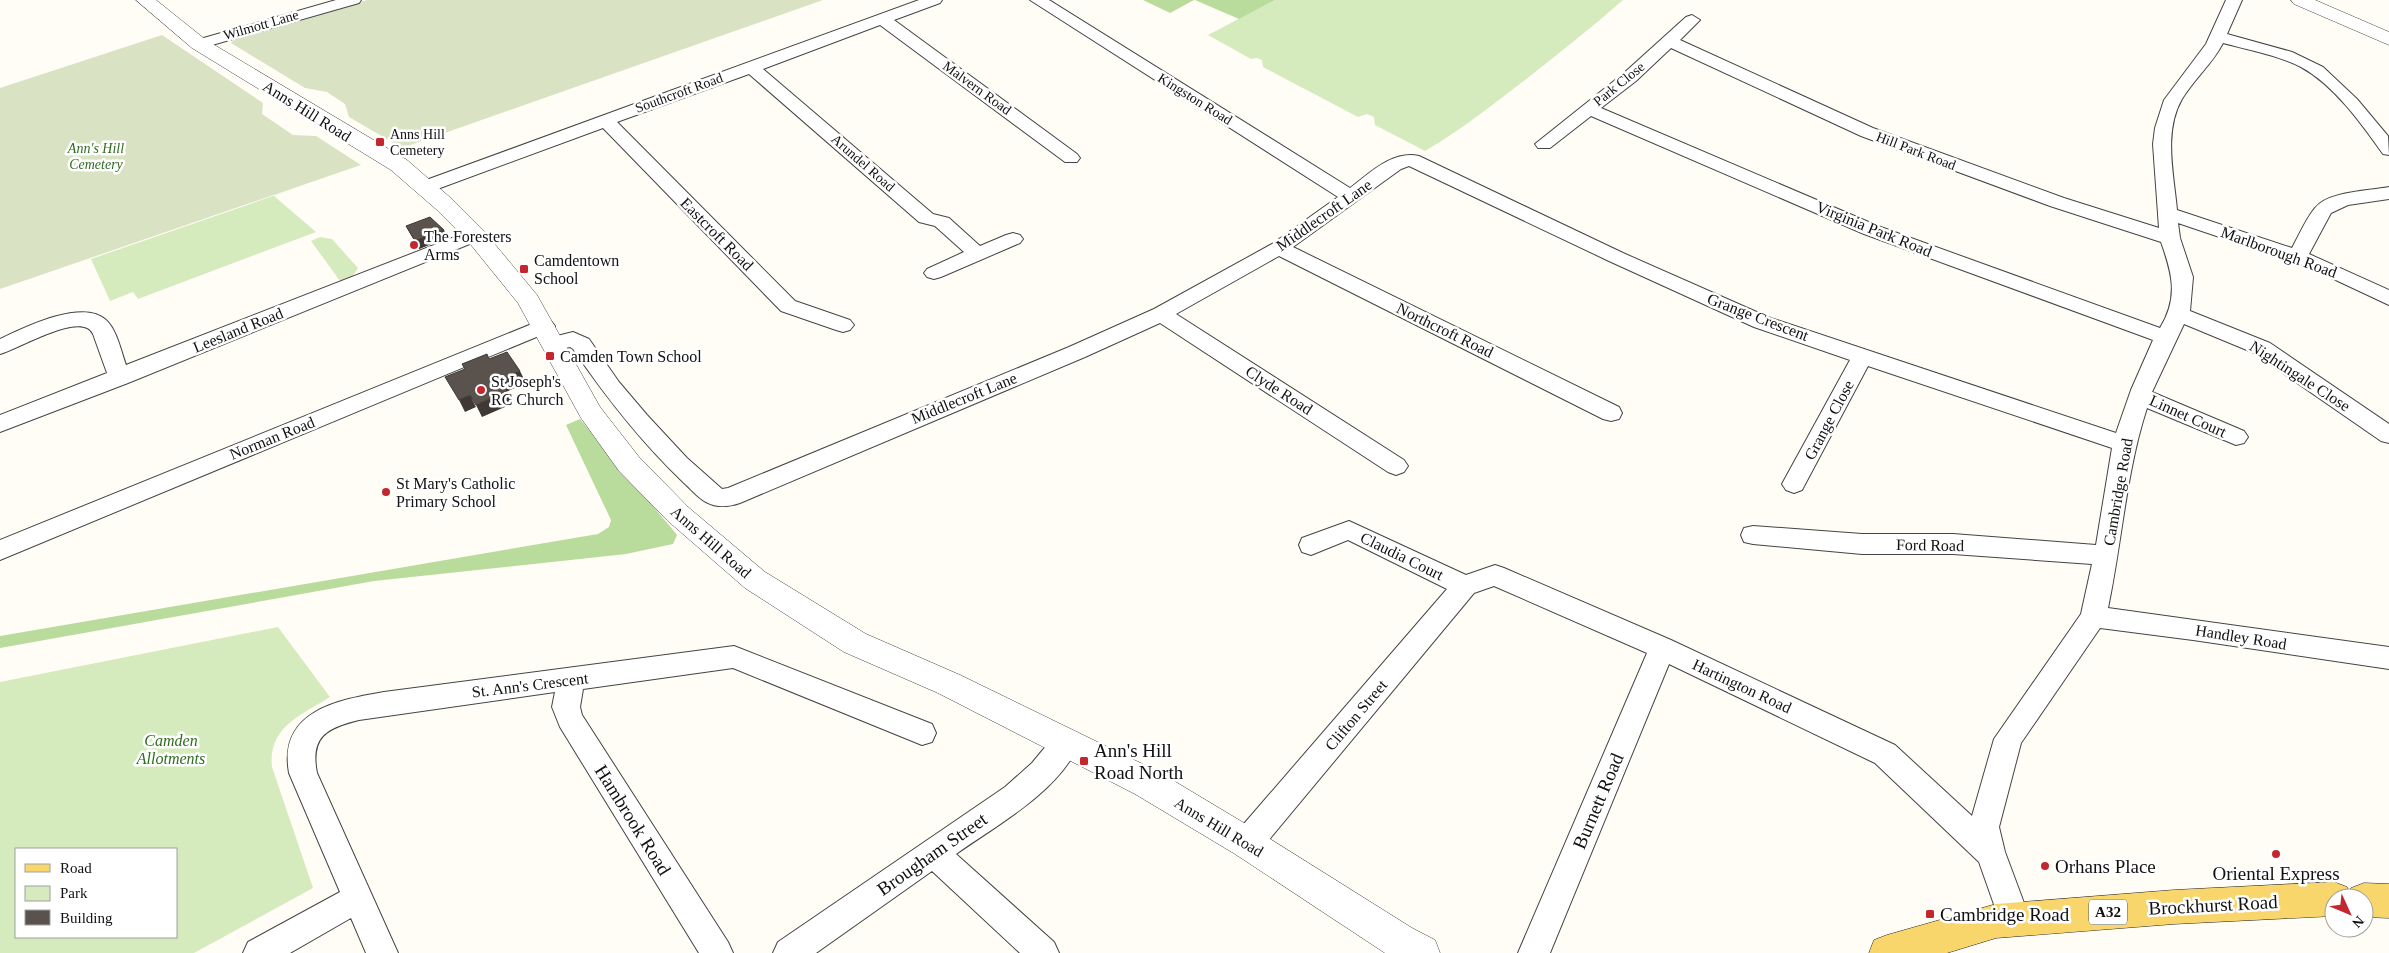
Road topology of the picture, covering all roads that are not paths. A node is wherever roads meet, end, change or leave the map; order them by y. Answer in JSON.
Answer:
{"nodes":[{"id":1,"x":144,"y":0,"type":"edge"},
{"id":2,"x":353,"y":0,"type":"edge"},
{"id":3,"x":934,"y":0,"type":"edge"},
{"id":4,"x":1038,"y":0,"type":"edge"},
{"id":5,"x":2234,"y":0,"type":"edge"},
{"id":6,"x":2300,"y":0,"type":"edge"},
{"id":7,"x":882,"y":19,"type":"junction"},
{"id":8,"x":1692,"y":20,"type":"dead end"},
{"id":9,"x":2218,"y":36,"type":"junction"},
{"id":10,"x":2389,"y":39,"type":"edge"},
{"id":11,"x":1670,"y":42,"type":"junction"},
{"id":12,"x":199,"y":44,"type":"junction"},
{"id":13,"x":752,"y":66,"type":"junction"},
{"id":14,"x":1589,"y":109,"type":"junction"},
{"id":15,"x":604,"y":120,"type":"junction"},
{"id":16,"x":1544,"y":144,"type":"dead end"},
{"id":17,"x":2389,"y":150,"type":"edge"},
{"id":18,"x":1071,"y":158,"type":"dead end"},
{"id":19,"x":1405,"y":160,"type":"joint"},
{"id":20,"x":425,"y":187,"type":"junction"},
{"id":21,"x":2389,"y":193,"type":"edge"},
{"id":22,"x":1351,"y":197,"type":"junction"},
{"id":23,"x":2168,"y":213,"type":"junction"},
{"id":24,"x":475,"y":236,"type":"junction"},
{"id":25,"x":2170,"y":238,"type":"junction"},
{"id":26,"x":1013,"y":239,"type":"dead end"},
{"id":27,"x":1279,"y":248,"type":"junction"},
{"id":28,"x":978,"y":254,"type":"junction"},
{"id":29,"x":2297,"y":257,"type":"junction"},
{"id":30,"x":934,"y":273,"type":"dead end"},
{"id":31,"x":2389,"y":298,"type":"edge"},
{"id":32,"x":1161,"y":314,"type":"junction"},
{"id":33,"x":2179,"y":314,"type":"junction"},
{"id":34,"x":843,"y":325,"type":"dead end"},
{"id":35,"x":548,"y":335,"type":"junction"},
{"id":36,"x":2165,"y":337,"type":"junction"},
{"id":37,"x":0,"y":347,"type":"edge"},
{"id":38,"x":1863,"y":355,"type":"junction"},
{"id":39,"x":120,"y":378,"type":"junction"},
{"id":40,"x":2141,"y":396,"type":"junction"},
{"id":41,"x":1611,"y":413,"type":"dead end"},
{"id":42,"x":0,"y":424,"type":"edge"},
{"id":43,"x":2389,"y":435,"type":"edge"},
{"id":44,"x":2236,"y":437,"type":"dead end"},
{"id":45,"x":2124,"y":444,"type":"junction"},
{"id":46,"x":1396,"y":466,"type":"dead end"},
{"id":47,"x":1794,"y":484,"type":"dead end"},
{"id":48,"x":1753,"y":535,"type":"dead end"},
{"id":49,"x":1311,"y":545,"type":"dead end"},
{"id":50,"x":0,"y":550,"type":"edge"},
{"id":51,"x":2107,"y":554,"type":"junction"},
{"id":52,"x":1465,"y":586,"type":"junction"},
{"id":53,"x":2093,"y":617,"type":"junction"},
{"id":54,"x":1662,"y":648,"type":"junction"},
{"id":55,"x":2389,"y":658,"type":"edge"},
{"id":56,"x":571,"y":680,"type":"junction"},
{"id":57,"x":922,"y":733,"type":"dead end"},
{"id":58,"x":1066,"y":744,"type":"junction"},
{"id":59,"x":1247,"y":843,"type":"junction"},
{"id":60,"x":1990,"y":852,"type":"junction"},
{"id":61,"x":934,"y":853,"type":"junction"},
{"id":62,"x":358,"y":898,"type":"junction"},
{"id":63,"x":2324,"y":900,"type":"edge"},
{"id":64,"x":2374,"y":901,"type":"edge"},
{"id":65,"x":2389,"y":902,"type":"edge"},
{"id":66,"x":2014,"y":919,"type":"junction"},
{"id":67,"x":1410,"y":949,"type":"edge"},
{"id":68,"x":259,"y":953,"type":"edge"},
{"id":69,"x":382,"y":953,"type":"edge"},
{"id":70,"x":718,"y":953,"type":"edge"},
{"id":71,"x":789,"y":953,"type":"edge"},
{"id":72,"x":1043,"y":953,"type":"edge"},
{"id":73,"x":1534,"y":953,"type":"edge"},
{"id":74,"x":1887,"y":953,"type":"edge"}],
"edges":[{"from":1,"to":12,"type":"street","name":"Anns Hill Road"},
{"from":2,"to":12,"type":"street","name":"Wilmott Lane"},
{"from":3,"to":7,"type":"street","name":"Southcroft Road"},
{"from":4,"to":22,"type":"street","name":"Kingston Road"},
{"from":5,"to":9,"type":"street","name":"Cambridge Road"},
{"from":6,"to":10,"type":"street"},
{"from":7,"to":13,"type":"street","name":"Southcroft Road"},
{"from":7,"to":18,"type":"street","name":"Malvern Road"},
{"from":8,"to":11,"type":"street","name":"Park Close"},
{"from":9,"to":17,"type":"street"},
{"from":9,"to":23,"type":"street","name":"Cambridge Road"},
{"from":11,"to":14,"type":"street","name":"Park Close"},
{"from":11,"to":25,"type":"street","name":"Hill Park Road"},
{"from":12,"to":20,"type":"street","name":"Anns Hill Road"},
{"from":13,"to":15,"type":"street","name":"Southcroft Road"},
{"from":13,"to":28,"type":"street","name":"Arundel Road"},
{"from":14,"to":16,"type":"street","name":"Park Close"},
{"from":14,"to":36,"type":"street","name":"Virginia Park Road"},
{"from":15,"to":20,"type":"street","name":"Southcroft Road"},
{"from":15,"to":34,"type":"street","name":"Eastcroft Road"},
{"from":19,"to":22,"type":"street","name":"Middlecroft Lane"},
{"from":19,"to":38,"type":"street","name":"Grange Crescent"},
{"from":20,"to":24,"type":"street","name":"Anns Hill Road"},
{"from":21,"to":29,"type":"street"},
{"from":22,"to":27,"type":"street","name":"Middlecroft Lane"},
{"from":23,"to":25,"type":"street","name":"Cambridge Road"},
{"from":23,"to":29,"type":"street","name":"Marlborough Road"},
{"from":24,"to":35,"type":"street","name":"Anns Hill Road"},
{"from":24,"to":39,"type":"street","name":"Leesland Road"},
{"from":25,"to":33,"type":"street","name":"Cambridge Road"},
{"from":26,"to":28,"type":"street"},
{"from":27,"to":32,"type":"street","name":"Middlecroft Lane"},
{"from":27,"to":41,"type":"street","name":"Northcroft Road"},
{"from":28,"to":30,"type":"street"},
{"from":29,"to":31,"type":"street","name":"Marlborough Road"},
{"from":32,"to":35,"type":"street","name":"Middlecroft Lane"},
{"from":32,"to":46,"type":"street","name":"Clyde Road"},
{"from":33,"to":36,"type":"street","name":"Cambridge Road"},
{"from":33,"to":43,"type":"street","name":"Nightingale Close"},
{"from":35,"to":50,"type":"street","name":"Norman Road"},
{"from":35,"to":58,"type":"street","name":"Anns Hill Road"},
{"from":36,"to":40,"type":"street","name":"Cambridge Road"},
{"from":37,"to":39,"type":"street"},
{"from":38,"to":45,"type":"street","name":"Grange Crescent"},
{"from":38,"to":47,"type":"street","name":"Grange Close"},
{"from":39,"to":42,"type":"street","name":"Leesland Road"},
{"from":40,"to":44,"type":"street","name":"Linnet Court"},
{"from":40,"to":45,"type":"street","name":"Cambridge Road"},
{"from":45,"to":51,"type":"street","name":"Cambridge Road"},
{"from":48,"to":51,"type":"street","name":"Ford Road"},
{"from":49,"to":52,"type":"street","name":"Claudia Court"},
{"from":51,"to":53,"type":"street","name":"Cambridge Road"},
{"from":52,"to":54,"type":"street","name":"Hartington Road"},
{"from":52,"to":59,"type":"street","name":"Clifton Street"},
{"from":53,"to":55,"type":"street","name":"Handley Road"},
{"from":53,"to":60,"type":"street","name":"Cambridge Road"},
{"from":54,"to":60,"type":"street","name":"Hartington Road"},
{"from":54,"to":73,"type":"street","name":"Burnett Road"},
{"from":56,"to":57,"type":"street","name":"St. Ann's Crescent"},
{"from":56,"to":62,"type":"street","name":"St. Ann's Crescent"},
{"from":56,"to":70,"type":"street","name":"Hambrook Road"},
{"from":58,"to":59,"type":"street","name":"Anns Hill Road"},
{"from":58,"to":61,"type":"street","name":"Brougham Street"},
{"from":59,"to":67,"type":"street","name":"Anns Hill Road"},
{"from":60,"to":66,"type":"street","name":"Cambridge Road"},
{"from":61,"to":71,"type":"street","name":"Brougham Street"},
{"from":61,"to":72,"type":"street"},
{"from":62,"to":68,"type":"street"},
{"from":62,"to":69,"type":"street","name":"St. Ann's Crescent"},
{"from":63,"to":66,"type":"main road","name":"Brockhurst Road","number":"A32"},
{"from":64,"to":65,"type":"main road"},
{"from":66,"to":74,"type":"main road","name":"Brockhurst Road","number":"A32"}]}
